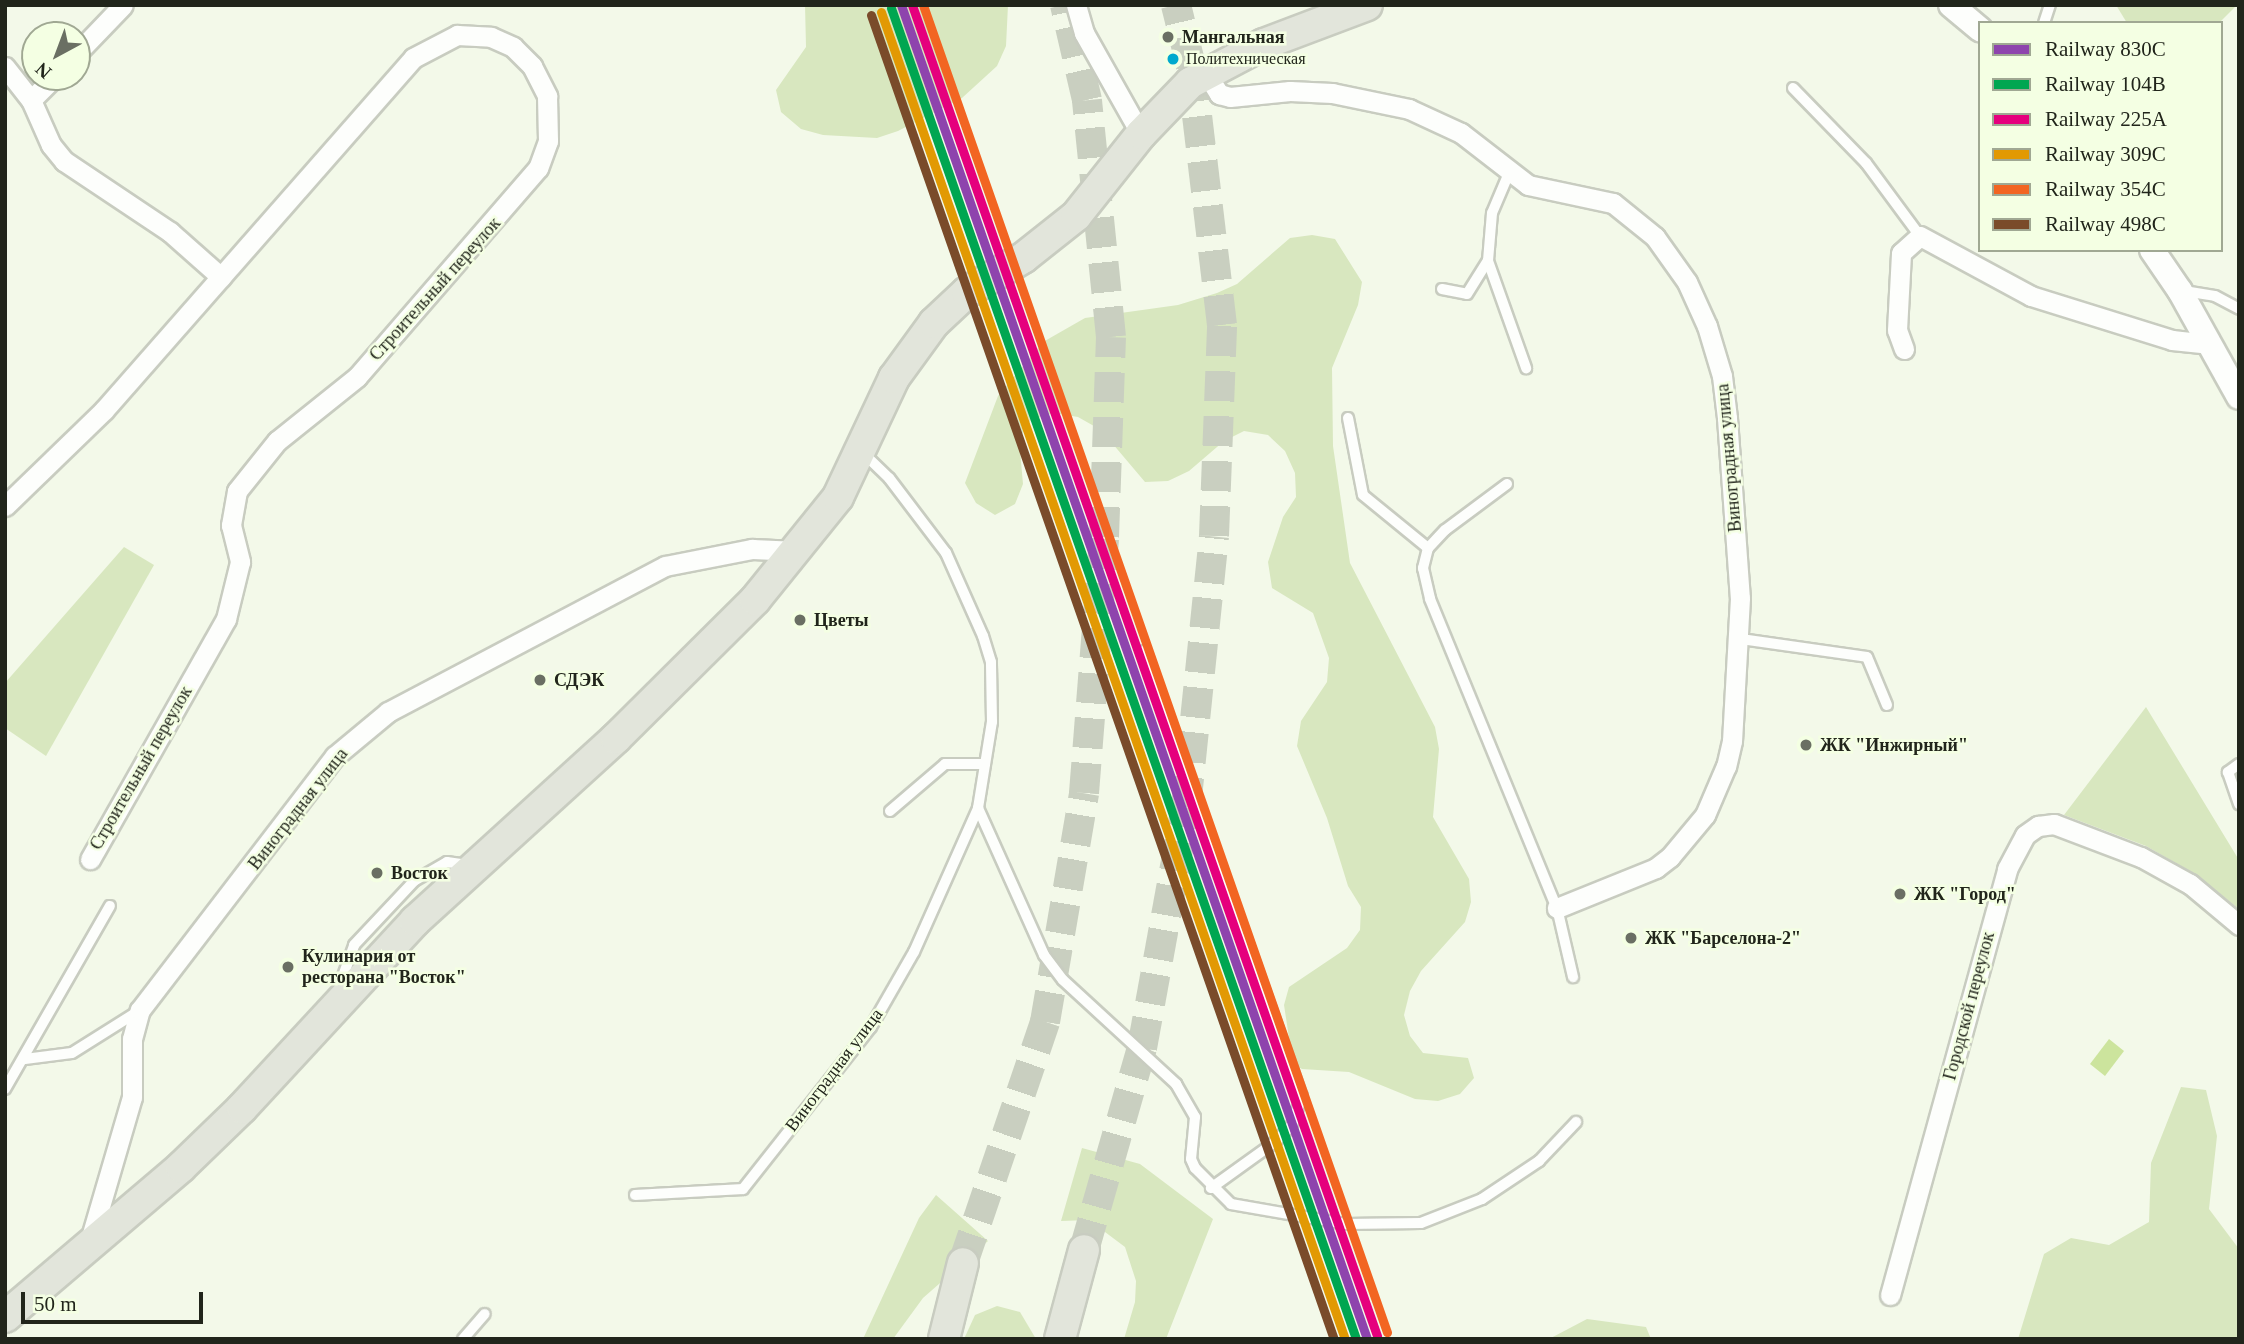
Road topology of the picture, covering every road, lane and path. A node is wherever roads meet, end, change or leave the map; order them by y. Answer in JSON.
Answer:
{"nodes":[{"id":1,"x":123,"y":5,"type":"edge"},
{"id":2,"x":1076,"y":5,"type":"edge"},
{"id":3,"x":1367,"y":5,"type":"edge"},
{"id":4,"x":1951,"y":5,"type":"edge"},
{"id":5,"x":1978,"y":27,"type":"edge"},
{"id":6,"x":91,"y":38,"type":"edge"},
{"id":7,"x":5,"y":67,"type":"edge"},
{"id":8,"x":1206,"y":73,"type":"junction"},
{"id":9,"x":1793,"y":88,"type":"dead end"},
{"id":10,"x":40,"y":91,"type":"edge"},
{"id":11,"x":31,"y":100,"type":"junction"},
{"id":12,"x":1141,"y":134,"type":"junction"},
{"id":13,"x":1509,"y":173,"type":"junction"},
{"id":14,"x":1920,"y":236,"type":"junction"},
{"id":15,"x":2153,"y":252,"type":"edge"},
{"id":16,"x":1488,"y":261,"type":"junction"},
{"id":17,"x":221,"y":277,"type":"junction"},
{"id":18,"x":1442,"y":289,"type":"dead end"},
{"id":19,"x":2180,"y":291,"type":"junction"},
{"id":20,"x":2239,"y":309,"type":"edge"},
{"id":21,"x":2211,"y":344,"type":"junction"},
{"id":22,"x":1905,"y":349,"type":"dead end"},
{"id":23,"x":1526,"y":369,"type":"dead end"},
{"id":24,"x":2236,"y":390,"type":"edge"},
{"id":25,"x":1348,"y":418,"type":"dead end"},
{"id":26,"x":863,"y":453,"type":"junction"},
{"id":27,"x":1507,"y":484,"type":"dead end"},
{"id":28,"x":5,"y":506,"type":"edge"},
{"id":29,"x":1428,"y":548,"type":"junction"},
{"id":30,"x":798,"y":551,"type":"junction"},
{"id":31,"x":1741,"y":639,"type":"junction"},
{"id":32,"x":1144,"y":651,"type":"dead end"},
{"id":33,"x":1887,"y":705,"type":"dead end"},
{"id":34,"x":985,"y":764,"type":"junction"},
{"id":35,"x":2239,"y":764,"type":"edge"},
{"id":36,"x":2239,"y":804,"type":"edge"},
{"id":37,"x":978,"y":808,"type":"junction"},
{"id":38,"x":890,"y":811,"type":"dead end"},
{"id":39,"x":90,"y":859,"type":"dead end"},
{"id":40,"x":110,"y":906,"type":"dead end"},
{"id":41,"x":1557,"y":908,"type":"junction"},
{"id":42,"x":2239,"y":925,"type":"edge"},
{"id":43,"x":1573,"y":977,"type":"dead end"},
{"id":44,"x":140,"y":1010,"type":"junction"},
{"id":45,"x":25,"y":1059,"type":"junction"},
{"id":46,"x":5,"y":1089,"type":"edge"},
{"id":47,"x":1576,"y":1122,"type":"dead end"},
{"id":48,"x":1211,"y":1188,"type":"junction"},
{"id":49,"x":635,"y":1195,"type":"dead end"},
{"id":50,"x":89,"y":1244,"type":"junction"},
{"id":51,"x":1084,"y":1250,"type":"tunnel mouth"},
{"id":52,"x":963,"y":1263,"type":"tunnel mouth"},
{"id":53,"x":1890,"y":1295,"type":"dead end"},
{"id":54,"x":485,"y":1314,"type":"dead end"},
{"id":55,"x":5,"y":1317,"type":"edge"},
{"id":56,"x":463,"y":1339,"type":"edge"},
{"id":57,"x":944,"y":1339,"type":"edge"},
{"id":58,"x":1060,"y":1339,"type":"edge"}],
"edges":[{"from":1,"to":6,"type":"street"},
{"from":2,"to":12,"type":"street"},
{"from":3,"to":8,"type":"main road"},
{"from":4,"to":5,"type":"street"},
{"from":7,"to":11,"type":"street"},
{"from":8,"to":12,"type":"main road"},
{"from":8,"to":13,"type":"street","name":"Виноградная улица"},
{"from":9,"to":14,"type":"lane"},
{"from":10,"to":11,"type":"street"},
{"from":11,"to":17,"type":"street"},
{"from":12,"to":26,"type":"main road"},
{"from":13,"to":16,"type":"lane"},
{"from":13,"to":31,"type":"street","name":"Виноградная улица"},
{"from":14,"to":21,"type":"street"},
{"from":14,"to":22,"type":"street"},
{"from":15,"to":19,"type":"street"},
{"from":16,"to":18,"type":"lane"},
{"from":16,"to":23,"type":"lane"},
{"from":17,"to":28,"type":"street","name":"Строительный переулок"},
{"from":17,"to":39,"type":"street","name":"Строительный переулок"},
{"from":19,"to":20,"type":"lane"},
{"from":19,"to":21,"type":"street"},
{"from":21,"to":24,"type":"street"},
{"from":25,"to":29,"type":"lane"},
{"from":26,"to":30,"type":"main road"},
{"from":26,"to":34,"type":"lane","name":"Виноградная улица"},
{"from":27,"to":29,"type":"lane"},
{"from":29,"to":41,"type":"lane"},
{"from":30,"to":44,"type":"street","name":"Виноградная улица"},
{"from":30,"to":50,"type":"main road"},
{"from":31,"to":33,"type":"lane"},
{"from":31,"to":41,"type":"street","name":"Виноградная улица"},
{"from":32,"to":48,"type":"lane"},
{"from":34,"to":37,"type":"lane","name":"Виноградная улица"},
{"from":34,"to":38,"type":"lane"},
{"from":35,"to":36,"type":"lane"},
{"from":37,"to":48,"type":"lane"},
{"from":37,"to":49,"type":"lane","name":"Виноградная улица"},
{"from":40,"to":45,"type":"lane"},
{"from":41,"to":43,"type":"lane"},
{"from":42,"to":53,"type":"street","name":"Городской переулок"},
{"from":44,"to":45,"type":"lane"},
{"from":44,"to":50,"type":"street","name":"Виноградная улица"},
{"from":45,"to":46,"type":"lane"},
{"from":47,"to":48,"type":"lane"},
{"from":50,"to":55,"type":"main road"},
{"from":51,"to":58,"type":"main road"},
{"from":52,"to":57,"type":"main road"},
{"from":54,"to":56,"type":"lane"}]}
